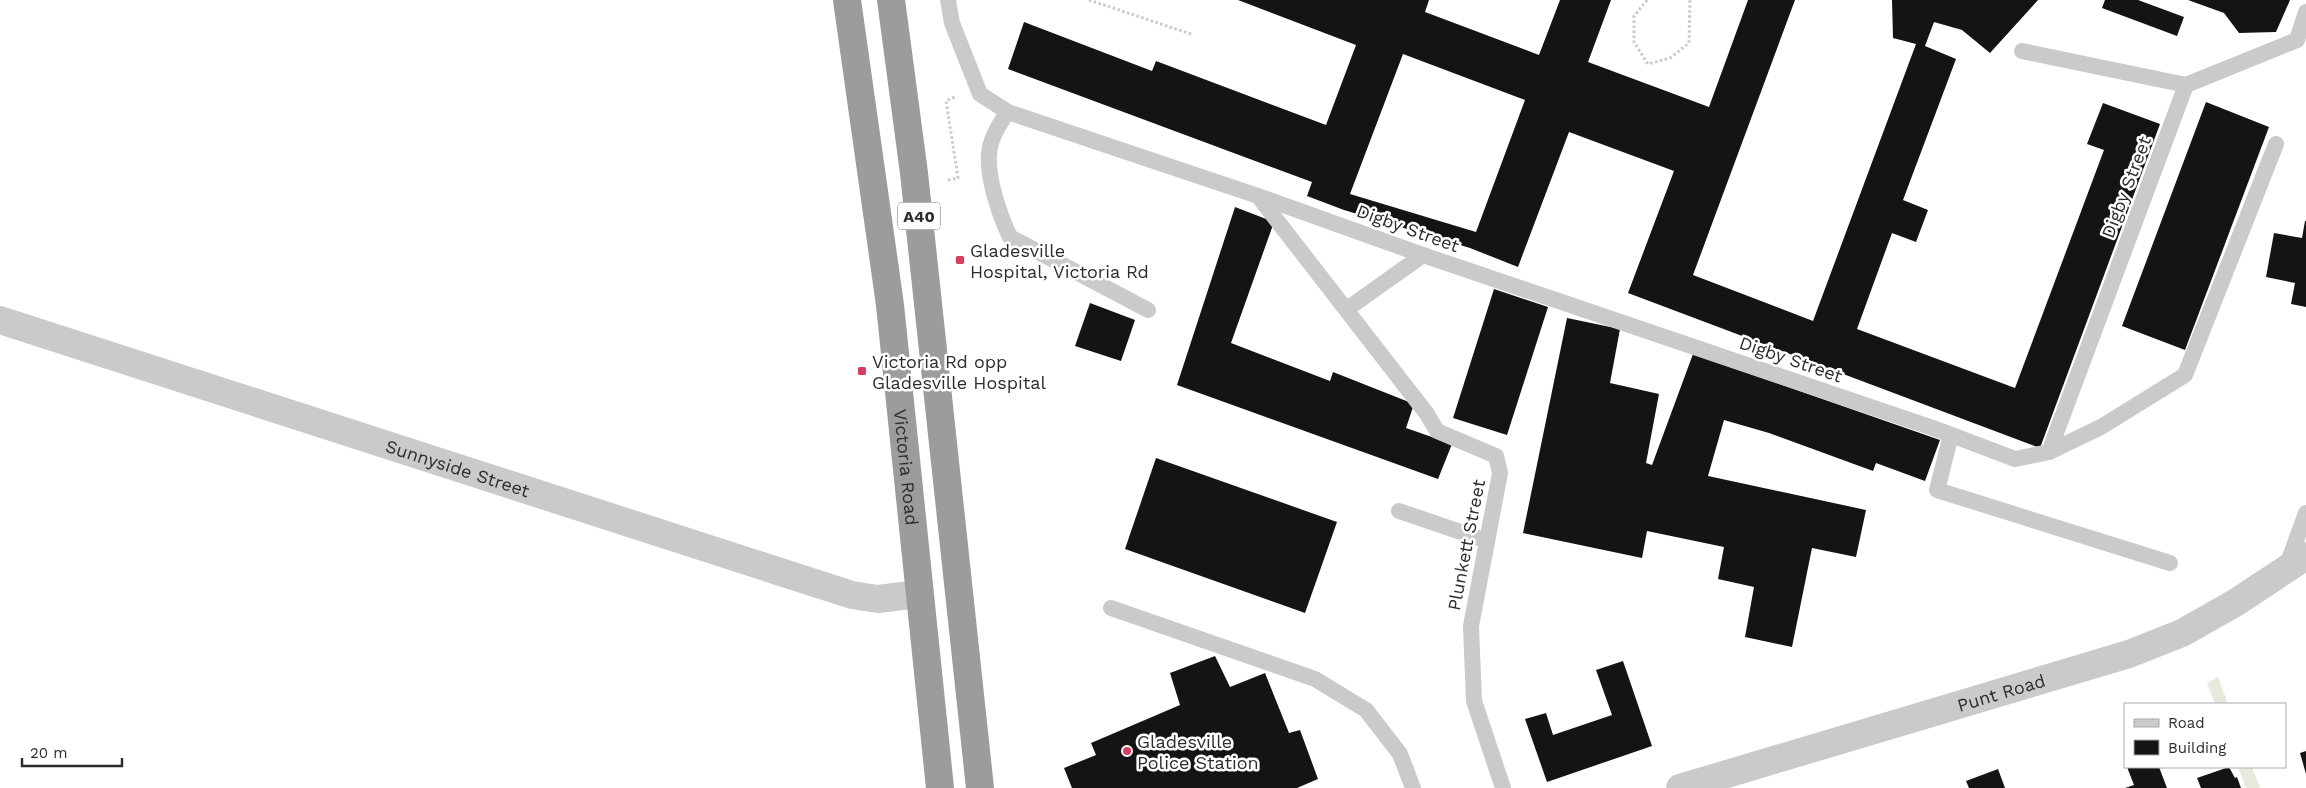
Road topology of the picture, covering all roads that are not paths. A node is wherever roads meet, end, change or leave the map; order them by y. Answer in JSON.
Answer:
{"nodes":[{"id":1,"x":846,"y":0,"type":"edge"},
{"id":2,"x":891,"y":0,"type":"edge"},
{"id":3,"x":948,"y":0,"type":"edge"},
{"id":4,"x":2306,"y":12,"type":"edge"},
{"id":5,"x":2301,"y":42,"type":"edge"},
{"id":6,"x":2022,"y":51,"type":"dead end"},
{"id":7,"x":2186,"y":85,"type":"junction"},
{"id":8,"x":1008,"y":112,"type":"junction"},
{"id":9,"x":2276,"y":144,"type":"dead end"},
{"id":10,"x":1258,"y":196,"type":"junction"},
{"id":11,"x":1423,"y":255,"type":"junction"},
{"id":12,"x":1347,"y":309,"type":"junction"},
{"id":13,"x":1148,"y":310,"type":"dead end"},
{"id":14,"x":0,"y":320,"type":"edge"},
{"id":15,"x":1952,"y":435,"type":"junction"},
{"id":16,"x":2049,"y":452,"type":"junction"},
{"id":17,"x":1399,"y":511,"type":"dead end"},
{"id":18,"x":2306,"y":514,"type":"edge"},
{"id":19,"x":1487,"y":542,"type":"junction"},
{"id":20,"x":2170,"y":563,"type":"dead end"},
{"id":21,"x":2295,"y":563,"type":"edge"},
{"id":22,"x":919,"y":594,"type":"junction"},
{"id":23,"x":1111,"y":608,"type":"dead end"},
{"id":24,"x":940,"y":788,"type":"edge"},
{"id":25,"x":980,"y":788,"type":"edge"},
{"id":26,"x":1413,"y":788,"type":"edge"},
{"id":27,"x":1503,"y":788,"type":"edge"},
{"id":28,"x":1680,"y":788,"type":"edge"}],
"edges":[{"from":1,"to":22,"type":"highway","name":"Victoria Road","number":"A40"},
{"from":2,"to":25,"type":"highway","number":"A40"},
{"from":3,"to":8,"type":"lane","name":"Digby Street"},
{"from":4,"to":5,"type":"lane"},
{"from":5,"to":7,"type":"lane"},
{"from":6,"to":7,"type":"lane"},
{"from":7,"to":16,"type":"lane","name":"Digby Street"},
{"from":8,"to":10,"type":"lane","name":"Digby Street"},
{"from":8,"to":13,"type":"lane"},
{"from":9,"to":16,"type":"lane"},
{"from":10,"to":11,"type":"lane","name":"Digby Street"},
{"from":10,"to":12,"type":"lane","name":"Plunkett Street"},
{"from":11,"to":12,"type":"lane"},
{"from":11,"to":15,"type":"lane","name":"Digby Street"},
{"from":12,"to":19,"type":"lane","name":"Plunkett Street"},
{"from":14,"to":22,"type":"street","name":"Sunnyside Street"},
{"from":15,"to":16,"type":"lane","name":"Digby Street"},
{"from":15,"to":20,"type":"lane"},
{"from":17,"to":19,"type":"lane"},
{"from":18,"to":21,"type":"lane"},
{"from":19,"to":27,"type":"lane","name":"Plunkett Street"},
{"from":21,"to":28,"type":"street","name":"Punt Road"},
{"from":22,"to":24,"type":"highway","name":"Victoria Road","number":"A40"},
{"from":23,"to":26,"type":"lane"}]}
